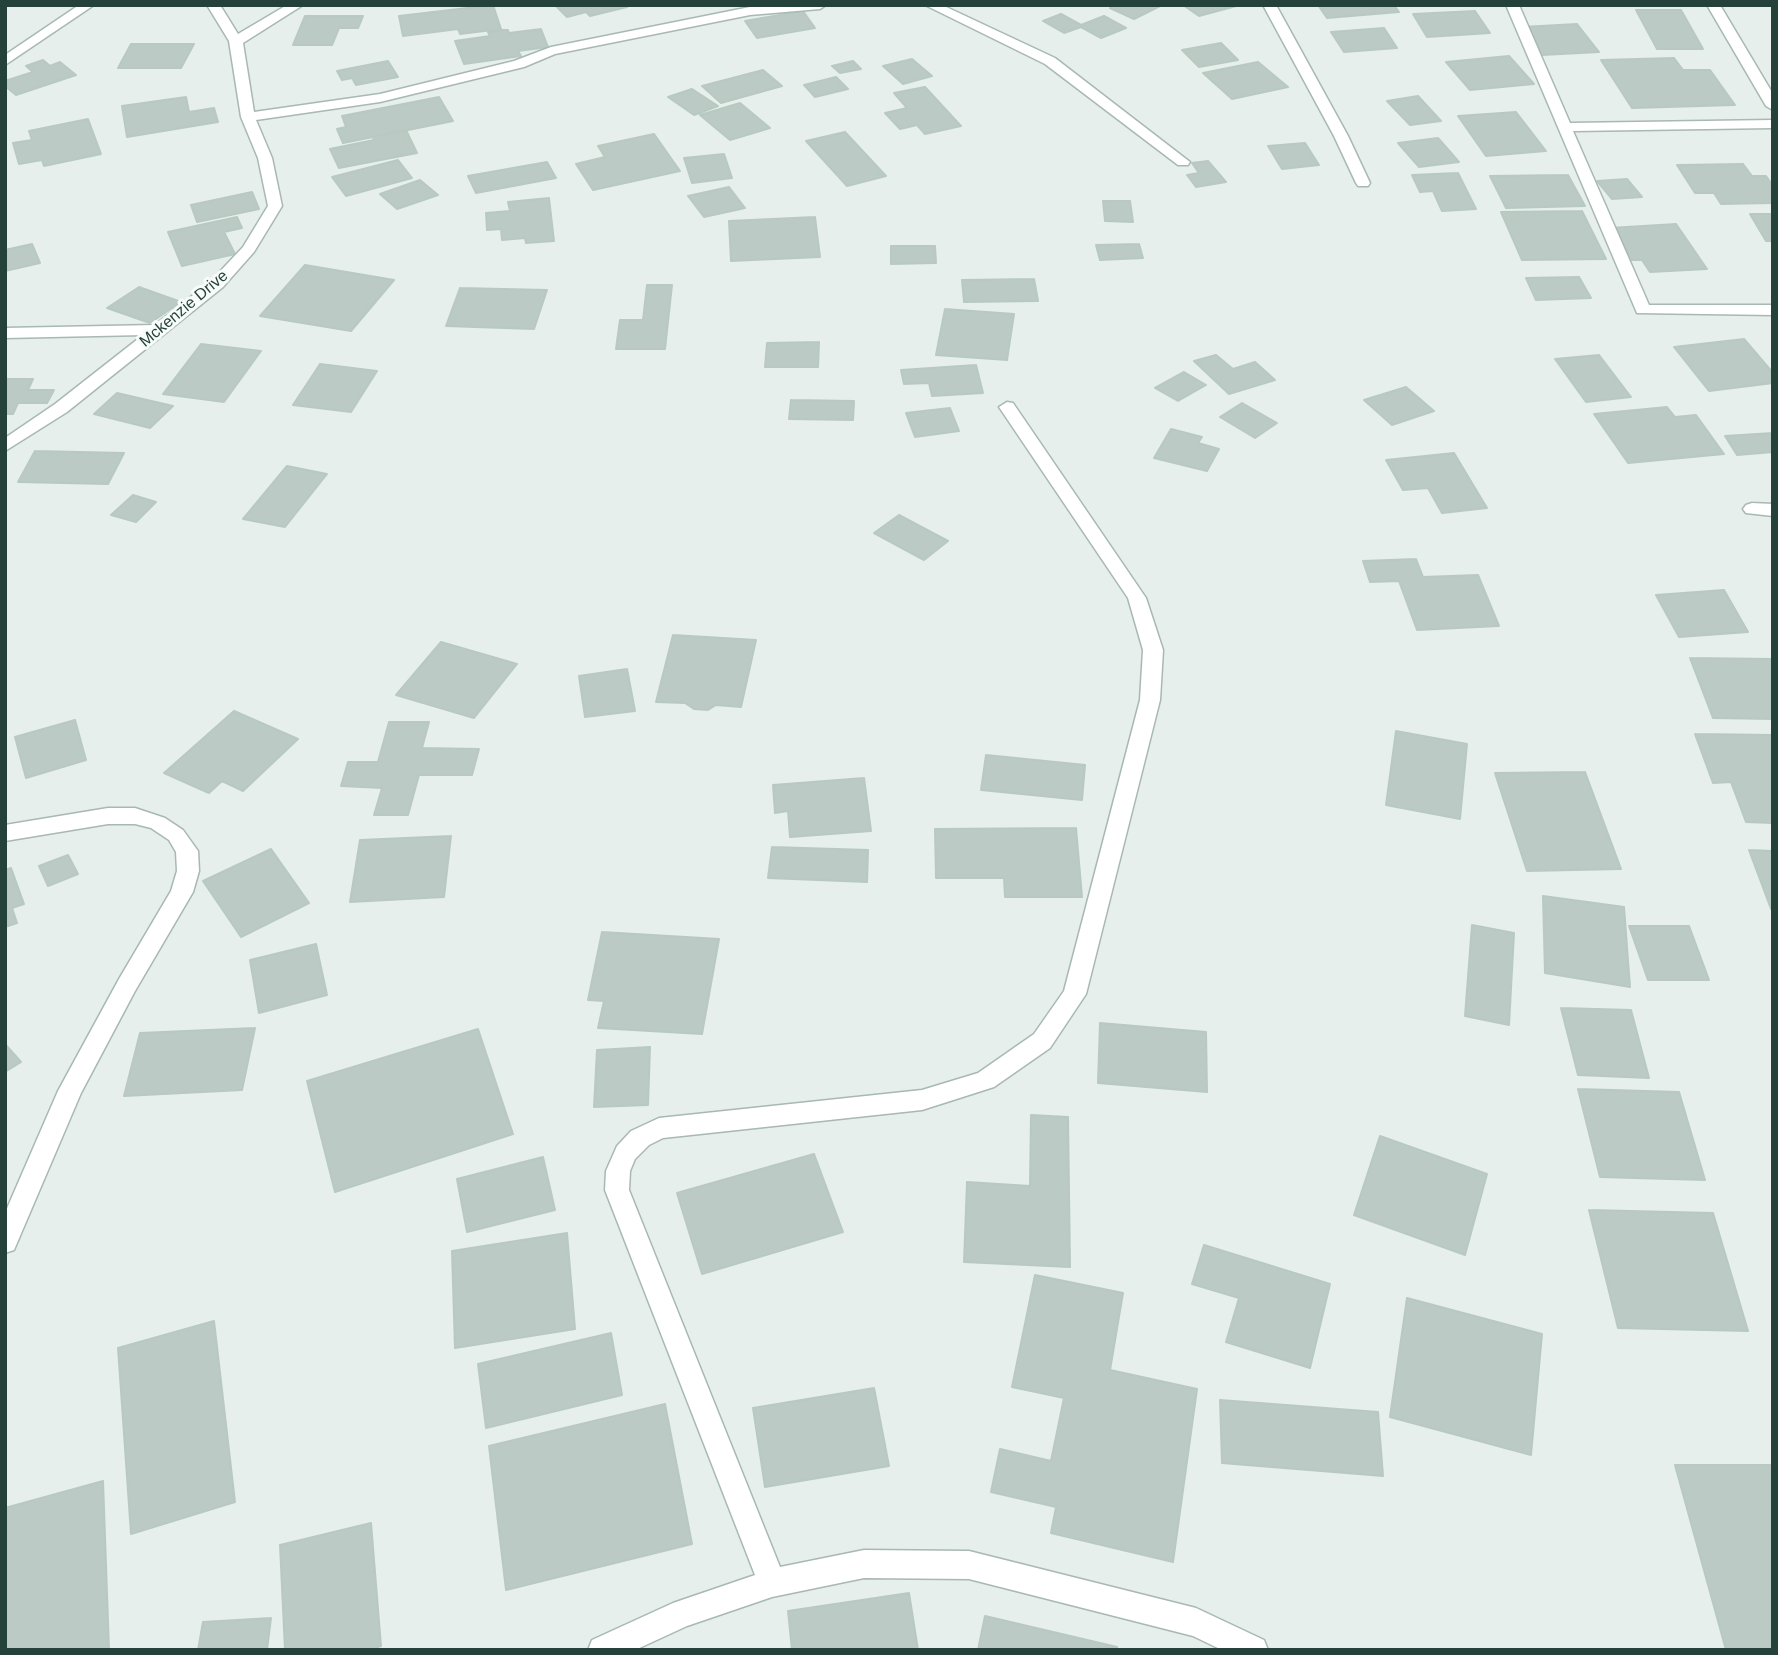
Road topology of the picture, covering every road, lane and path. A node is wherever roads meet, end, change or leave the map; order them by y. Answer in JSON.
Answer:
{"nodes":[{"id":1,"x":88,"y":5,"type":"edge"},
{"id":2,"x":213,"y":5,"type":"edge"},
{"id":3,"x":297,"y":5,"type":"edge"},
{"id":4,"x":820,"y":5,"type":"edge"},
{"id":5,"x":931,"y":5,"type":"edge"},
{"id":6,"x":1269,"y":5,"type":"edge"},
{"id":7,"x":1512,"y":5,"type":"edge"},
{"id":8,"x":1713,"y":5,"type":"edge"},
{"id":9,"x":236,"y":41,"type":"junction"},
{"id":10,"x":5,"y":61,"type":"edge"},
{"id":11,"x":1773,"y":106,"type":"edge"},
{"id":12,"x":248,"y":117,"type":"junction"},
{"id":13,"x":1773,"y":124,"type":"edge"},
{"id":14,"x":1565,"y":127,"type":"junction"},
{"id":15,"x":1183,"y":162,"type":"dead end"},
{"id":16,"x":1363,"y":183,"type":"dead end"},
{"id":17,"x":1773,"y":310,"type":"edge"},
{"id":18,"x":156,"y":330,"type":"junction"},
{"id":19,"x":5,"y":333,"type":"edge"},
{"id":20,"x":1007,"y":407,"type":"dead end"},
{"id":21,"x":5,"y":446,"type":"edge"},
{"id":22,"x":1752,"y":509,"type":"dead end"},
{"id":23,"x":1773,"y":510,"type":"edge"},
{"id":24,"x":5,"y":833,"type":"edge"},
{"id":25,"x":5,"y":1242,"type":"edge"},
{"id":26,"x":772,"y":1583,"type":"junction"},
{"id":27,"x":603,"y":1650,"type":"edge"},
{"id":28,"x":1254,"y":1650,"type":"edge"}],
"edges":[{"from":1,"to":10,"type":"street"},
{"from":2,"to":9,"type":"street","name":"Mckenzie Drive"},
{"from":3,"to":9,"type":"street"},
{"from":4,"to":12,"type":"street"},
{"from":5,"to":15,"type":"street"},
{"from":6,"to":16,"type":"street"},
{"from":7,"to":14,"type":"street"},
{"from":8,"to":11,"type":"street"},
{"from":9,"to":12,"type":"street","name":"Mckenzie Drive"},
{"from":12,"to":18,"type":"street","name":"Mckenzie Drive"},
{"from":13,"to":14,"type":"street"},
{"from":14,"to":17,"type":"street"},
{"from":18,"to":19,"type":"street"},
{"from":18,"to":21,"type":"street","name":"Mckenzie Drive"},
{"from":20,"to":26,"type":"street"},
{"from":22,"to":23,"type":"street"},
{"from":24,"to":25,"type":"street"},
{"from":26,"to":27,"type":"street"},
{"from":26,"to":28,"type":"street"}]}
